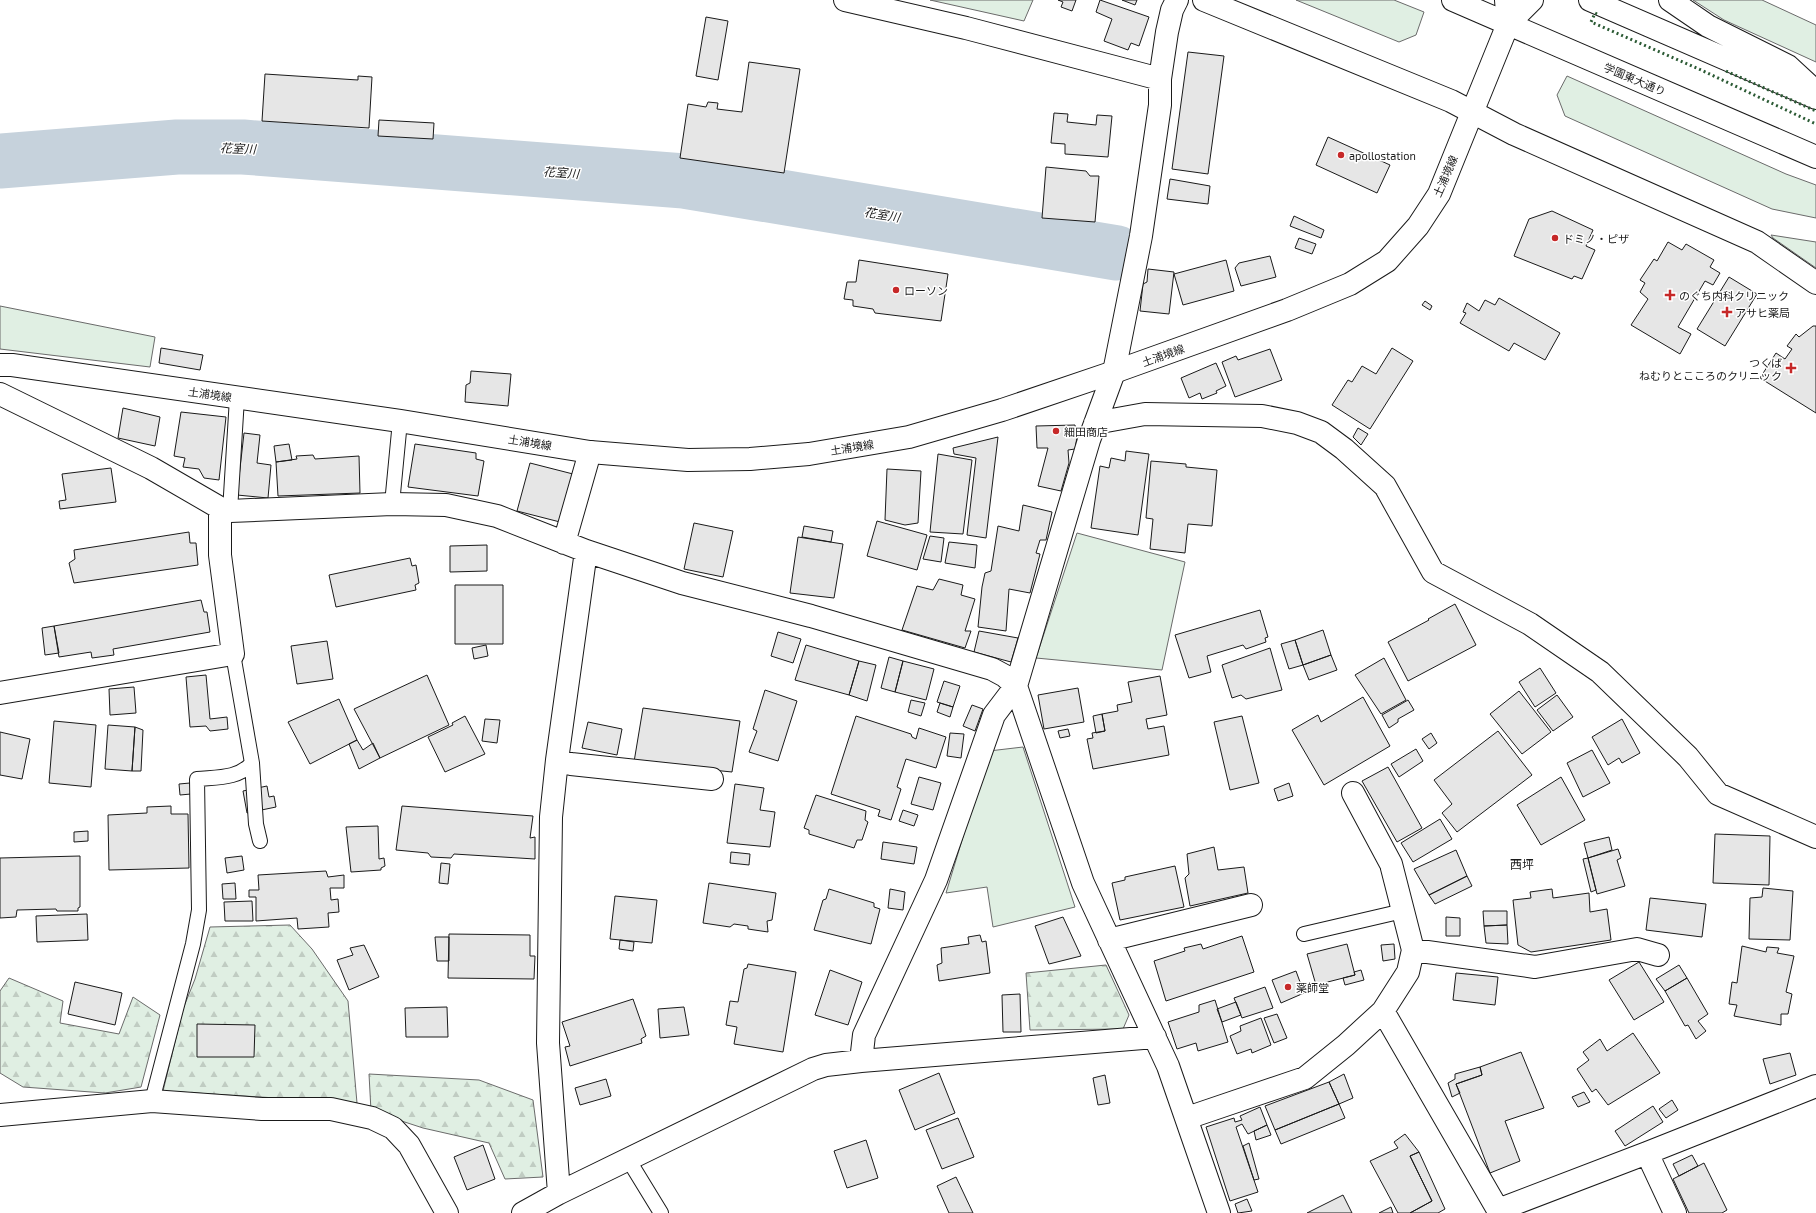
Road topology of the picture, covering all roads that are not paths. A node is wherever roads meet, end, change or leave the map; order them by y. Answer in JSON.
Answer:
{"nodes":[{"id":1,"x":845,"y":0,"type":"edge"},
{"id":2,"x":1177,"y":0,"type":"edge"},
{"id":3,"x":1204,"y":0,"type":"edge"},
{"id":4,"x":1453,"y":0,"type":"edge"},
{"id":5,"x":1506,"y":0,"type":"edge"},
{"id":6,"x":1532,"y":0,"type":"edge"},
{"id":7,"x":1590,"y":0,"type":"edge"},
{"id":8,"x":1670,"y":0,"type":"edge"},
{"id":9,"x":1508,"y":24,"type":"junction"},
{"id":10,"x":1160,"y":79,"type":"junction"},
{"id":11,"x":1816,"y":92,"type":"edge"},
{"id":12,"x":1816,"y":98,"type":"edge"},
{"id":13,"x":1473,"y":112,"type":"junction"},
{"id":14,"x":1816,"y":157,"type":"edge"},
{"id":15,"x":1816,"y":283,"type":"edge"},
{"id":16,"x":0,"y":364,"type":"edge"},
{"id":17,"x":1114,"y":372,"type":"junction"},
{"id":18,"x":0,"y":394,"type":"edge"},
{"id":19,"x":237,"y":398,"type":"junction"},
{"id":20,"x":400,"y":421,"type":"junction"},
{"id":21,"x":1095,"y":423,"type":"junction"},
{"id":22,"x":590,"y":452,"type":"junction"},
{"id":23,"x":392,"y":504,"type":"junction"},
{"id":24,"x":225,"y":510,"type":"junction"},
{"id":25,"x":564,"y":543,"type":"junction"},
{"id":26,"x":586,"y":551,"type":"junction"},
{"id":27,"x":233,"y":654,"type":"junction"},
{"id":28,"x":1016,"y":686,"type":"junction"},
{"id":29,"x":0,"y":693,"type":"edge"},
{"id":30,"x":557,"y":760,"type":"junction"},
{"id":31,"x":252,"y":763,"type":"junction"},
{"id":32,"x":712,"y":779,"type":"dead end"},
{"id":33,"x":1353,"y":793,"type":"dead end"},
{"id":34,"x":1816,"y":837,"type":"edge"},
{"id":35,"x":260,"y":841,"type":"dead end"},
{"id":36,"x":1251,"y":905,"type":"dead end"},
{"id":37,"x":1403,"y":911,"type":"junction"},
{"id":38,"x":1304,"y":934,"type":"dead end"},
{"id":39,"x":1110,"y":940,"type":"junction"},
{"id":40,"x":1413,"y":950,"type":"junction"},
{"id":41,"x":1658,"y":955,"type":"dead end"},
{"id":42,"x":1383,"y":1011,"type":"junction"},
{"id":43,"x":1155,"y":1037,"type":"junction"},
{"id":44,"x":861,"y":1061,"type":"junction"},
{"id":45,"x":1816,"y":1086,"type":"edge"},
{"id":46,"x":152,"y":1101,"type":"junction"},
{"id":47,"x":0,"y":1115,"type":"edge"},
{"id":48,"x":1187,"y":1118,"type":"junction"},
{"id":49,"x":1648,"y":1154,"type":"junction"},
{"id":50,"x":628,"y":1159,"type":"junction"},
{"id":51,"x":559,"y":1193,"type":"junction"},
{"id":52,"x":447,"y":1213,"type":"edge"},
{"id":53,"x":523,"y":1213,"type":"edge"},
{"id":54,"x":661,"y":1213,"type":"edge"},
{"id":55,"x":1219,"y":1213,"type":"edge"},
{"id":56,"x":1675,"y":1213,"type":"edge"}],
"edges":[{"from":1,"to":10,"type":"street"},
{"from":2,"to":10,"type":"street"},
{"from":3,"to":13,"type":"street"},
{"from":4,"to":9,"type":"street","name":"学園東大通り"},
{"from":5,"to":9,"type":"street","name":"土浦境線"},
{"from":6,"to":9,"type":"street"},
{"from":7,"to":12,"type":"street"},
{"from":8,"to":11,"type":"street"},
{"from":9,"to":13,"type":"street","name":"土浦境線"},
{"from":9,"to":14,"type":"street","name":"学園東大通り"},
{"from":10,"to":17,"type":"street"},
{"from":13,"to":15,"type":"street"},
{"from":13,"to":17,"type":"street","name":"土浦境線"},
{"from":16,"to":19,"type":"street","name":"土浦境線"},
{"from":17,"to":21,"type":"street"},
{"from":17,"to":22,"type":"street","name":"土浦境線"},
{"from":18,"to":24,"type":"street"},
{"from":19,"to":20,"type":"street","name":"土浦境線"},
{"from":19,"to":24,"type":"lane"},
{"from":20,"to":22,"type":"street","name":"土浦境線"},
{"from":20,"to":23,"type":"lane"},
{"from":21,"to":28,"type":"street"},
{"from":21,"to":34,"type":"street"},
{"from":22,"to":25,"type":"street"},
{"from":23,"to":24,"type":"street"},
{"from":23,"to":25,"type":"street"},
{"from":24,"to":27,"type":"street"},
{"from":25,"to":26,"type":"street"},
{"from":26,"to":28,"type":"street"},
{"from":26,"to":30,"type":"street"},
{"from":27,"to":29,"type":"street"},
{"from":27,"to":31,"type":"lane"},
{"from":28,"to":39,"type":"street"},
{"from":28,"to":44,"type":"street"},
{"from":30,"to":32,"type":"street"},
{"from":30,"to":51,"type":"street"},
{"from":31,"to":35,"type":"lane"},
{"from":31,"to":46,"type":"lane"},
{"from":33,"to":37,"type":"street"},
{"from":36,"to":39,"type":"street"},
{"from":37,"to":38,"type":"lane"},
{"from":37,"to":40,"type":"street"},
{"from":39,"to":43,"type":"street"},
{"from":40,"to":41,"type":"street"},
{"from":40,"to":42,"type":"street"},
{"from":42,"to":48,"type":"street"},
{"from":42,"to":49,"type":"street"},
{"from":43,"to":44,"type":"street"},
{"from":43,"to":48,"type":"street"},
{"from":44,"to":50,"type":"street"},
{"from":45,"to":49,"type":"street"},
{"from":46,"to":47,"type":"street"},
{"from":46,"to":52,"type":"street"},
{"from":48,"to":55,"type":"street"},
{"from":49,"to":56,"type":"street"},
{"from":50,"to":51,"type":"street"},
{"from":50,"to":54,"type":"lane"},
{"from":51,"to":53,"type":"street"}]}
